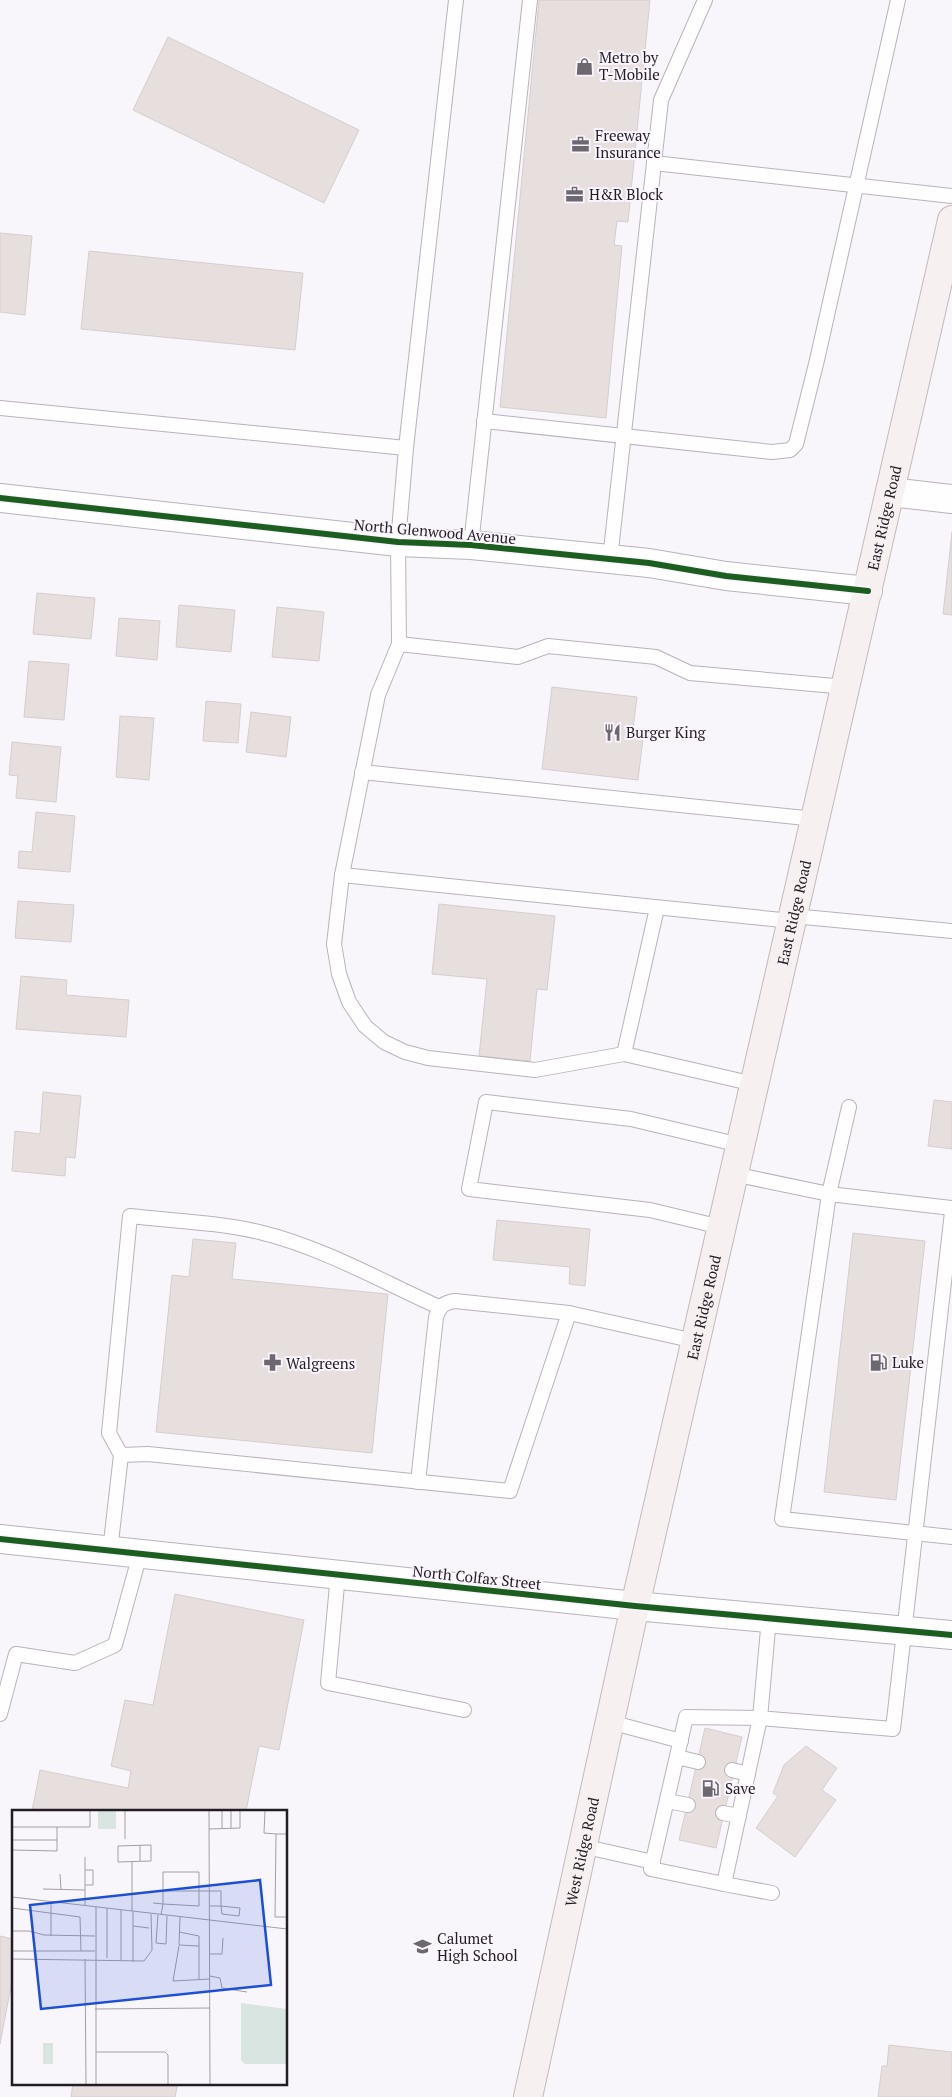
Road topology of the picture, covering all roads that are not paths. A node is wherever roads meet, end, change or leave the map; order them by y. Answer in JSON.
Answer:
{"nodes":[{"id":1,"x":456,"y":0,"type":"edge"},
{"id":2,"x":530,"y":0,"type":"edge"},
{"id":3,"x":705,"y":0,"type":"edge"},
{"id":4,"x":898,"y":0,"type":"edge"},
{"id":5,"x":654,"y":163,"type":"junction"},
{"id":6,"x":856,"y":186,"type":"junction"},
{"id":7,"x":952,"y":196,"type":"edge"},
{"id":8,"x":952,"y":220,"type":"edge"},
{"id":9,"x":0,"y":408,"type":"edge"},
{"id":10,"x":484,"y":421,"type":"junction"},
{"id":11,"x":624,"y":435,"type":"junction"},
{"id":12,"x":406,"y":448,"type":"junction"},
{"id":13,"x":890,"y":492,"type":"junction"},
{"id":14,"x":0,"y":498,"type":"edge"},
{"id":15,"x":952,"y":499,"type":"edge"},
{"id":16,"x":398,"y":542,"type":"junction"},
{"id":17,"x":471,"y":545,"type":"junction"},
{"id":18,"x":610,"y":559,"type":"junction"},
{"id":19,"x":868,"y":591,"type":"junction"},
{"id":20,"x":399,"y":644,"type":"junction"},
{"id":21,"x":846,"y":687,"type":"junction"},
{"id":22,"x":362,"y":772,"type":"junction"},
{"id":23,"x":815,"y":819,"type":"junction"},
{"id":24,"x":342,"y":874,"type":"junction"},
{"id":25,"x":658,"y":908,"type":"junction"},
{"id":26,"x":792,"y":918,"type":"junction"},
{"id":27,"x":952,"y":931,"type":"edge"},
{"id":28,"x":624,"y":1054,"type":"junction"},
{"id":29,"x":754,"y":1084,"type":"junction"},
{"id":30,"x":849,"y":1107,"type":"dead end"},
{"id":31,"x":740,"y":1145,"type":"junction"},
{"id":32,"x":733,"y":1174,"type":"junction"},
{"id":33,"x":830,"y":1194,"type":"junction"},
{"id":34,"x":952,"y":1208,"type":"edge"},
{"id":35,"x":952,"y":1212,"type":"edge"},
{"id":36,"x":721,"y":1227,"type":"junction"},
{"id":37,"x":439,"y":1307,"type":"junction"},
{"id":38,"x":569,"y":1314,"type":"junction"},
{"id":39,"x":695,"y":1341,"type":"junction"},
{"id":40,"x":121,"y":1455,"type":"junction"},
{"id":41,"x":418,"y":1482,"type":"junction"},
{"id":42,"x":917,"y":1534,"type":"junction"},
{"id":43,"x":952,"y":1537,"type":"edge"},
{"id":44,"x":0,"y":1539,"type":"edge"},
{"id":45,"x":110,"y":1551,"type":"junction"},
{"id":46,"x":140,"y":1554,"type":"junction"},
{"id":47,"x":338,"y":1574,"type":"junction"},
{"id":48,"x":635,"y":1606,"type":"junction"},
{"id":49,"x":769,"y":1618,"type":"junction"},
{"id":50,"x":906,"y":1630,"type":"junction"},
{"id":51,"x":952,"y":1635,"type":"edge"},
{"id":52,"x":464,"y":1710,"type":"dead end"},
{"id":53,"x":0,"y":1714,"type":"edge"},
{"id":54,"x":760,"y":1718,"type":"junction"},
{"id":55,"x":610,"y":1722,"type":"junction"},
{"id":56,"x":681,"y":1741,"type":"junction"},
{"id":57,"x":677,"y":1757,"type":"junction"},
{"id":58,"x":698,"y":1762,"type":"dead end"},
{"id":59,"x":732,"y":1770,"type":"dead end"},
{"id":60,"x":748,"y":1774,"type":"junction"},
{"id":61,"x":667,"y":1801,"type":"junction"},
{"id":62,"x":688,"y":1805,"type":"dead end"},
{"id":63,"x":723,"y":1813,"type":"dead end"},
{"id":64,"x":738,"y":1816,"type":"junction"},
{"id":65,"x":582,"y":1846,"type":"junction"},
{"id":66,"x":653,"y":1862,"type":"junction"},
{"id":67,"x":724,"y":1884,"type":"junction"},
{"id":68,"x":772,"y":1893,"type":"dead end"},
{"id":69,"x":528,"y":2097,"type":"edge"}],
"edges":[{"from":1,"to":12,"type":"lane"},
{"from":2,"to":10,"type":"lane"},
{"from":3,"to":5,"type":"lane"},
{"from":4,"to":6,"type":"lane"},
{"from":5,"to":6,"type":"lane"},
{"from":5,"to":11,"type":"lane"},
{"from":6,"to":7,"type":"lane"},
{"from":6,"to":11,"type":"lane"},
{"from":8,"to":13,"type":"main road","name":"East Ridge Road"},
{"from":9,"to":12,"type":"lane"},
{"from":10,"to":11,"type":"lane"},
{"from":10,"to":17,"type":"lane"},
{"from":11,"to":18,"type":"lane"},
{"from":12,"to":16,"type":"lane"},
{"from":13,"to":15,"type":"street"},
{"from":13,"to":19,"type":"main road","name":"East Ridge Road"},
{"from":14,"to":16,"type":"street","name":"North Glenwood Avenue"},
{"from":16,"to":17,"type":"street","name":"North Glenwood Avenue"},
{"from":16,"to":20,"type":"lane"},
{"from":17,"to":18,"type":"street","name":"North Glenwood Avenue"},
{"from":18,"to":19,"type":"street","name":"North Glenwood Avenue"},
{"from":19,"to":21,"type":"main road","name":"East Ridge Road"},
{"from":20,"to":21,"type":"lane"},
{"from":20,"to":22,"type":"lane"},
{"from":21,"to":23,"type":"main road","name":"East Ridge Road"},
{"from":22,"to":23,"type":"lane"},
{"from":22,"to":24,"type":"lane"},
{"from":23,"to":26,"type":"main road","name":"East Ridge Road"},
{"from":24,"to":25,"type":"lane"},
{"from":24,"to":28,"type":"lane"},
{"from":25,"to":26,"type":"lane"},
{"from":25,"to":28,"type":"lane"},
{"from":26,"to":27,"type":"lane"},
{"from":26,"to":29,"type":"main road","name":"East Ridge Road"},
{"from":28,"to":29,"type":"lane"},
{"from":29,"to":31,"type":"main road","name":"East Ridge Road"},
{"from":30,"to":33,"type":"lane"},
{"from":31,"to":32,"type":"main road","name":"East Ridge Road"},
{"from":31,"to":36,"type":"lane"},
{"from":32,"to":33,"type":"lane"},
{"from":32,"to":36,"type":"main road","name":"East Ridge Road"},
{"from":33,"to":34,"type":"lane"},
{"from":33,"to":42,"type":"lane"},
{"from":35,"to":42,"type":"lane"},
{"from":36,"to":39,"type":"main road","name":"East Ridge Road"},
{"from":37,"to":38,"type":"lane"},
{"from":37,"to":40,"type":"lane"},
{"from":37,"to":41,"type":"lane"},
{"from":38,"to":39,"type":"lane"},
{"from":38,"to":41,"type":"lane"},
{"from":39,"to":48,"type":"main road","name":"East Ridge Road"},
{"from":40,"to":41,"type":"lane"},
{"from":40,"to":45,"type":"lane"},
{"from":42,"to":43,"type":"lane"},
{"from":42,"to":50,"type":"lane"},
{"from":44,"to":45,"type":"street","name":"North Colfax Street"},
{"from":45,"to":46,"type":"street","name":"North Colfax Street"},
{"from":46,"to":47,"type":"street","name":"North Colfax Street"},
{"from":46,"to":53,"type":"lane"},
{"from":47,"to":48,"type":"street","name":"North Colfax Street"},
{"from":47,"to":52,"type":"lane"},
{"from":48,"to":49,"type":"street","name":"North Colfax Street"},
{"from":48,"to":55,"type":"main road","name":"West Ridge Road"},
{"from":49,"to":50,"type":"street","name":"North Colfax Street"},
{"from":49,"to":54,"type":"lane"},
{"from":50,"to":51,"type":"street","name":"North Colfax Street"},
{"from":50,"to":54,"type":"lane"},
{"from":54,"to":56,"type":"lane"},
{"from":54,"to":60,"type":"lane"},
{"from":55,"to":56,"type":"lane"},
{"from":55,"to":65,"type":"main road","name":"West Ridge Road"},
{"from":56,"to":57,"type":"lane"},
{"from":57,"to":58,"type":"lane"},
{"from":57,"to":61,"type":"lane"},
{"from":59,"to":60,"type":"lane"},
{"from":60,"to":64,"type":"lane"},
{"from":61,"to":62,"type":"lane"},
{"from":61,"to":66,"type":"lane"},
{"from":63,"to":64,"type":"lane"},
{"from":64,"to":67,"type":"lane"},
{"from":65,"to":66,"type":"lane"},
{"from":65,"to":69,"type":"main road","name":"West Ridge Road"},
{"from":66,"to":67,"type":"lane"},
{"from":67,"to":68,"type":"lane"}]}
